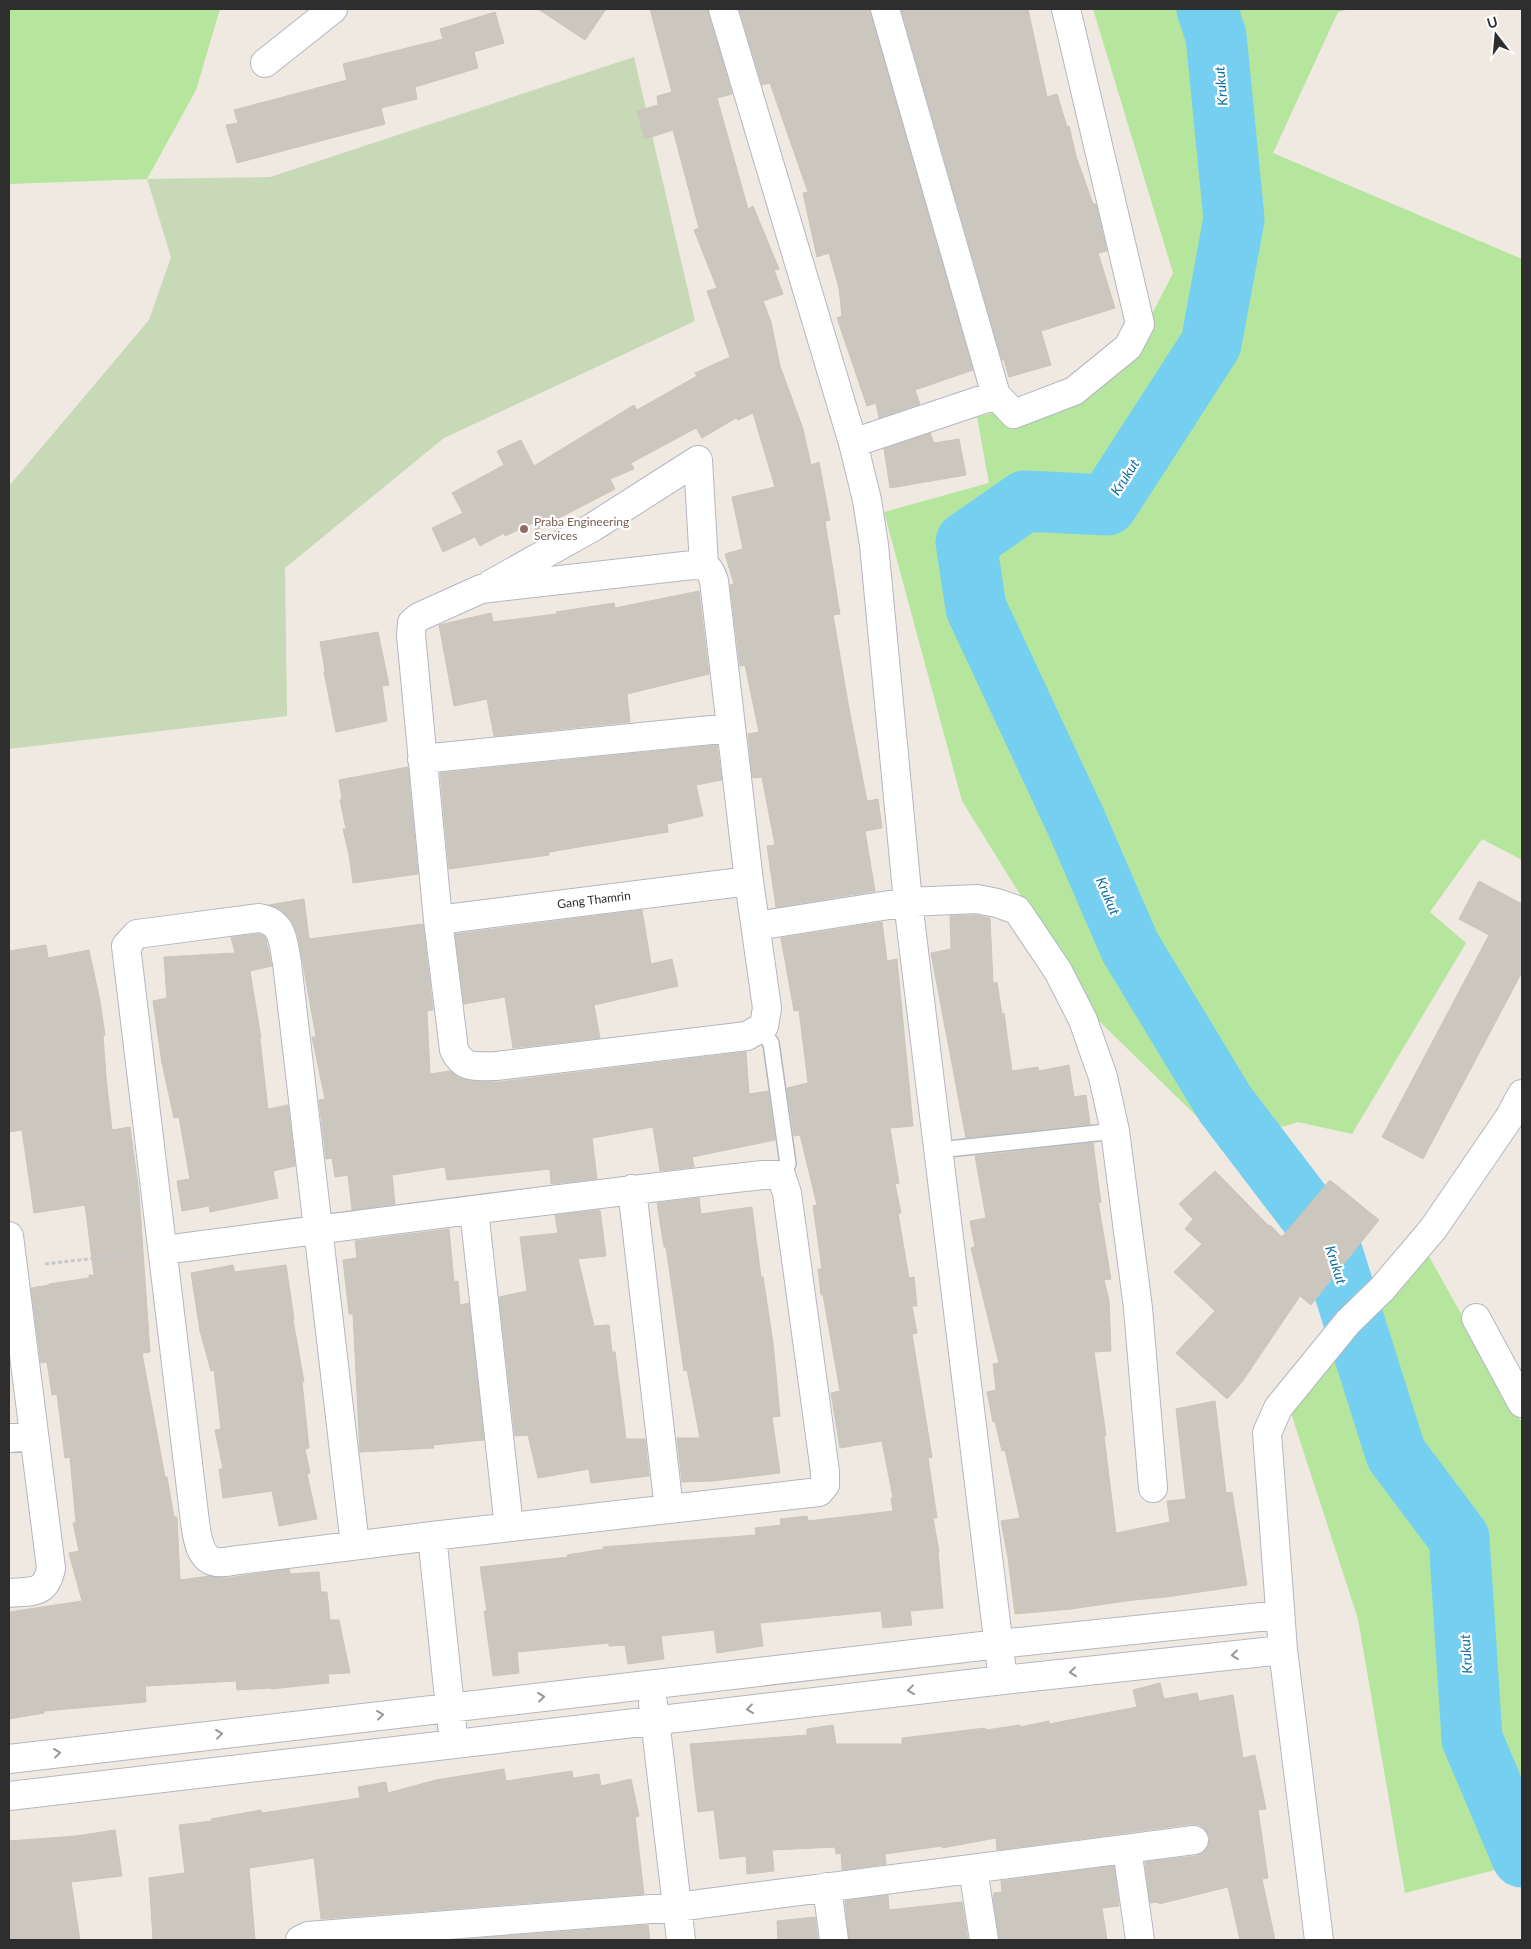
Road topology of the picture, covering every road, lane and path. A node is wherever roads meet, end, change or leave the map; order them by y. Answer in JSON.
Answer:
{"nodes":[{"id":1,"x":333,"y":9,"type":"edge"},
{"id":2,"x":723,"y":9,"type":"edge"},
{"id":3,"x":885,"y":9,"type":"edge"},
{"id":4,"x":1066,"y":9,"type":"edge"},
{"id":5,"x":265,"y":63,"type":"dead end"},
{"id":6,"x":996,"y":395,"type":"junction"},
{"id":7,"x":853,"y":443,"type":"junction"},
{"id":8,"x":704,"y":565,"type":"junction"},
{"id":9,"x":482,"y":589,"type":"junction"},
{"id":10,"x":731,"y":728,"type":"junction"},
{"id":11,"x":422,"y":759,"type":"junction"},
{"id":12,"x":749,"y":881,"type":"junction"},
{"id":13,"x":908,"y":902,"type":"junction"},
{"id":14,"x":438,"y":920,"type":"junction"},
{"id":15,"x":756,"y":926,"type":"junction"},
{"id":16,"x":759,"y":1029,"type":"junction"},
{"id":17,"x":1522,"y":1094,"type":"edge"},
{"id":18,"x":1516,"y":1126,"type":"edge"},
{"id":19,"x":1116,"y":1132,"type":"junction"},
{"id":20,"x":939,"y":1150,"type":"junction"},
{"id":21,"x":781,"y":1175,"type":"junction"},
{"id":22,"x":632,"y":1190,"type":"junction"},
{"id":23,"x":474,"y":1210,"type":"junction"},
{"id":24,"x":317,"y":1230,"type":"junction"},
{"id":25,"x":9,"y":1236,"type":"edge"},
{"id":26,"x":164,"y":1250,"type":"junction"},
{"id":27,"x":11,"y":1268,"type":"edge"},
{"id":28,"x":1476,"y":1318,"type":"dead end"},
{"id":29,"x":1522,"y":1403,"type":"edge"},
{"id":30,"x":21,"y":1437,"type":"edge"},
{"id":31,"x":1153,"y":1488,"type":"dead end"},
{"id":32,"x":669,"y":1509,"type":"junction"},
{"id":33,"x":509,"y":1527,"type":"junction"},
{"id":34,"x":432,"y":1536,"type":"junction"},
{"id":35,"x":355,"y":1545,"type":"junction"},
{"id":36,"x":9,"y":1593,"type":"edge"},
{"id":37,"x":1280,"y":1615,"type":"junction"},
{"id":38,"x":999,"y":1644,"type":"junction"},
{"id":39,"x":1283,"y":1650,"type":"junction"},
{"id":40,"x":1003,"y":1680,"type":"junction"},
{"id":41,"x":651,"y":1685,"type":"junction"},
{"id":42,"x":450,"y":1707,"type":"junction"},
{"id":43,"x":654,"y":1720,"type":"junction"},
{"id":44,"x":454,"y":1743,"type":"junction"},
{"id":45,"x":9,"y":1759,"type":"edge"},
{"id":46,"x":9,"y":1796,"type":"edge"},
{"id":47,"x":1194,"y":1840,"type":"dead end"},
{"id":48,"x":1127,"y":1849,"type":"junction"},
{"id":49,"x":973,"y":1869,"type":"junction"},
{"id":50,"x":827,"y":1887,"type":"junction"},
{"id":51,"x":677,"y":1907,"type":"junction"},
{"id":52,"x":300,"y":1940,"type":"edge"},
{"id":53,"x":681,"y":1940,"type":"edge"},
{"id":54,"x":834,"y":1940,"type":"edge"},
{"id":55,"x":984,"y":1940,"type":"edge"},
{"id":56,"x":1140,"y":1940,"type":"edge"},
{"id":57,"x":1319,"y":1940,"type":"edge"}],
"edges":[{"from":1,"to":5,"type":"street"},
{"from":2,"to":7,"type":"street"},
{"from":3,"to":6,"type":"street"},
{"from":4,"to":6,"type":"street"},
{"from":6,"to":7,"type":"street"},
{"from":7,"to":13,"type":"street"},
{"from":8,"to":9,"type":"street"},
{"from":8,"to":9,"type":"street"},
{"from":8,"to":10,"type":"street"},
{"from":9,"to":11,"type":"street"},
{"from":10,"to":11,"type":"street"},
{"from":10,"to":12,"type":"street"},
{"from":11,"to":14,"type":"street"},
{"from":12,"to":14,"type":"street","name":"Gang Thamrin"},
{"from":12,"to":15,"type":"street"},
{"from":13,"to":15,"type":"street"},
{"from":13,"to":19,"type":"street"},
{"from":13,"to":20,"type":"street"},
{"from":14,"to":16,"type":"street"},
{"from":15,"to":16,"type":"street"},
{"from":16,"to":21,"type":"lane"},
{"from":17,"to":18,"type":"street"},
{"from":18,"to":37,"type":"street"},
{"from":19,"to":20,"type":"lane"},
{"from":19,"to":31,"type":"street"},
{"from":20,"to":38,"type":"street"},
{"from":21,"to":22,"type":"street"},
{"from":21,"to":32,"type":"street"},
{"from":22,"to":23,"type":"street"},
{"from":22,"to":32,"type":"street"},
{"from":23,"to":24,"type":"street"},
{"from":23,"to":33,"type":"street"},
{"from":24,"to":26,"type":"street"},
{"from":24,"to":26,"type":"street"},
{"from":24,"to":35,"type":"street"},
{"from":25,"to":27,"type":"street"},
{"from":26,"to":27,"type":"path"},
{"from":26,"to":35,"type":"street"},
{"from":27,"to":30,"type":"street"},
{"from":28,"to":29,"type":"street"},
{"from":30,"to":36,"type":"street"},
{"from":32,"to":33,"type":"street"},
{"from":33,"to":34,"type":"street"},
{"from":34,"to":35,"type":"street"},
{"from":34,"to":42,"type":"street"},
{"from":37,"to":38,"type":"street"},
{"from":37,"to":39,"type":"street"},
{"from":38,"to":40,"type":"street"},
{"from":38,"to":41,"type":"street"},
{"from":39,"to":40,"type":"street","one_way":true},
{"from":39,"to":57,"type":"street"},
{"from":40,"to":43,"type":"street","one_way":true},
{"from":42,"to":41,"type":"street","one_way":true},
{"from":41,"to":43,"type":"street"},
{"from":42,"to":44,"type":"street"},
{"from":45,"to":42,"type":"street","one_way":true},
{"from":43,"to":44,"type":"street"},
{"from":43,"to":51,"type":"street"},
{"from":44,"to":46,"type":"street"},
{"from":47,"to":48,"type":"street"},
{"from":48,"to":49,"type":"street"},
{"from":48,"to":56,"type":"street"},
{"from":49,"to":50,"type":"street"},
{"from":49,"to":55,"type":"street"},
{"from":50,"to":51,"type":"street"},
{"from":50,"to":54,"type":"street"},
{"from":51,"to":52,"type":"street"},
{"from":51,"to":53,"type":"street"}]}
